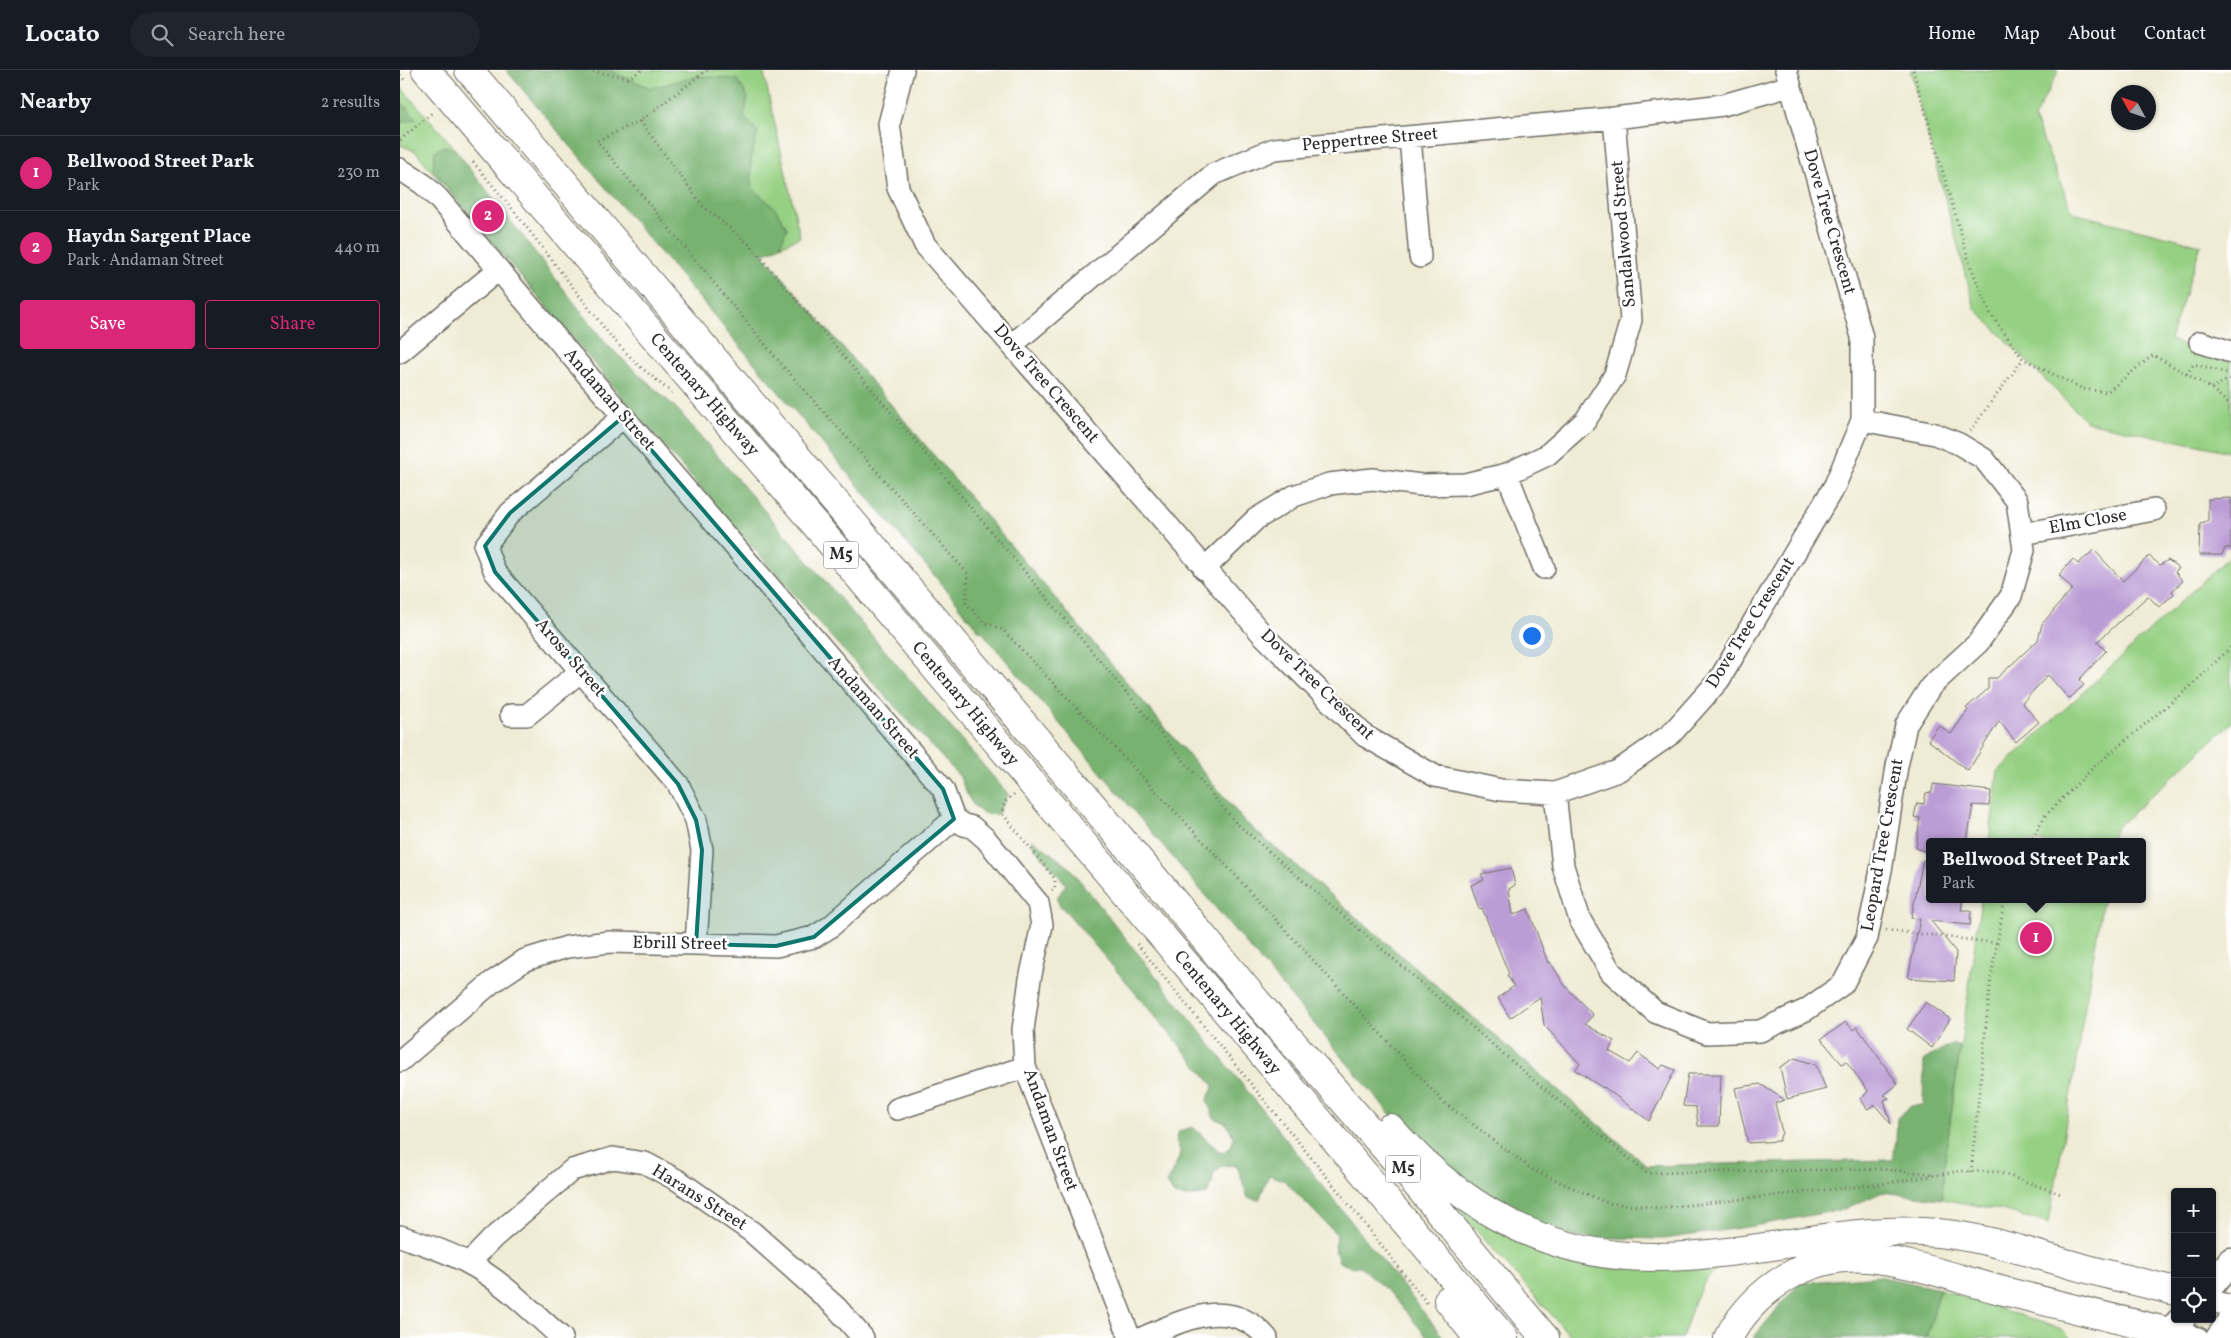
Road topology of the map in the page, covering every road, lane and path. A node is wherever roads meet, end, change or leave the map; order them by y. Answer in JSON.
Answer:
{"nodes":[{"id":1,"x":470,"y":70,"type":"edge"},
{"id":2,"x":588,"y":70,"type":"edge"},
{"id":3,"x":642,"y":70,"type":"edge"},
{"id":4,"x":707,"y":70,"type":"edge"},
{"id":5,"x":903,"y":70,"type":"edge"},
{"id":6,"x":1913,"y":70,"type":"edge"},
{"id":7,"x":400,"y":75,"type":"edge"},
{"id":8,"x":1788,"y":78,"type":"edge"},
{"id":9,"x":419,"y":80,"type":"edge"},
{"id":10,"x":427,"y":107,"type":"dead end"},
{"id":11,"x":432,"y":113,"type":"junction"},
{"id":12,"x":1614,"y":118,"type":"junction"},
{"id":13,"x":439,"y":120,"type":"dead end"},
{"id":14,"x":640,"y":121,"type":"junction"},
{"id":15,"x":1410,"y":137,"type":"junction"},
{"id":16,"x":400,"y":140,"type":"edge"},
{"id":17,"x":470,"y":158,"type":"dead end"},
{"id":18,"x":400,"y":169,"type":"edge"},
{"id":19,"x":1420,"y":257,"type":"dead end"},
{"id":20,"x":498,"y":270,"type":"junction"},
{"id":21,"x":2200,"y":342,"type":"dead end"},
{"id":22,"x":1012,"y":344,"type":"junction"},
{"id":23,"x":400,"y":352,"type":"edge"},
{"id":24,"x":2231,"y":352,"type":"edge"},
{"id":25,"x":2023,"y":359,"type":"junction"},
{"id":26,"x":2186,"y":374,"type":"junction"},
{"id":27,"x":2231,"y":376,"type":"edge"},
{"id":28,"x":2211,"y":388,"type":"junction"},
{"id":29,"x":677,"y":398,"type":"dead end"},
{"id":30,"x":2231,"y":406,"type":"edge"},
{"id":31,"x":623,"y":417,"type":"junction"},
{"id":32,"x":1862,"y":420,"type":"junction"},
{"id":33,"x":1959,"y":444,"type":"junction"},
{"id":34,"x":1507,"y":474,"type":"junction"},
{"id":35,"x":2154,"y":510,"type":"dead end"},
{"id":36,"x":2022,"y":534,"type":"junction"},
{"id":37,"x":1544,"y":568,"type":"dead end"},
{"id":38,"x":1204,"y":569,"type":"junction"},
{"id":39,"x":2231,"y":648,"type":"edge"},
{"id":40,"x":581,"y":671,"type":"junction"},
{"id":41,"x":511,"y":716,"type":"dead end"},
{"id":42,"x":1008,"y":786,"type":"dead end"},
{"id":43,"x":1555,"y":792,"type":"junction"},
{"id":44,"x":1014,"y":794,"type":"junction"},
{"id":45,"x":1021,"y":801,"type":"dead end"},
{"id":46,"x":954,"y":819,"type":"junction"},
{"id":47,"x":2032,"y":838,"type":"edge"},
{"id":48,"x":1038,"y":903,"type":"junction"},
{"id":49,"x":2004,"y":903,"type":"edge"},
{"id":50,"x":1869,"y":928,"type":"junction"},
{"id":51,"x":1133,"y":938,"type":"dead end"},
{"id":52,"x":1997,"y":943,"type":"junction"},
{"id":53,"x":696,"y":944,"type":"junction"},
{"id":54,"x":1258,"y":1002,"type":"junction"},
{"id":55,"x":400,"y":1061,"type":"edge"},
{"id":56,"x":1024,"y":1067,"type":"junction"},
{"id":57,"x":897,"y":1109,"type":"dead end"},
{"id":58,"x":1971,"y":1172,"type":"junction"},
{"id":59,"x":1940,"y":1175,"type":"junction"},
{"id":60,"x":1367,"y":1177,"type":"junction"},
{"id":61,"x":2061,"y":1194,"type":"dead end"},
{"id":62,"x":400,"y":1236,"type":"edge"},
{"id":63,"x":2231,"y":1261,"type":"edge"},
{"id":64,"x":469,"y":1263,"type":"junction"},
{"id":65,"x":2216,"y":1279,"type":"edge"},
{"id":66,"x":2171,"y":1290,"type":"edge"},
{"id":67,"x":2216,"y":1302,"type":"edge"},
{"id":68,"x":2231,"y":1306,"type":"edge"},
{"id":69,"x":1430,"y":1307,"type":"dead end"},
{"id":70,"x":2231,"y":1321,"type":"edge"},
{"id":71,"x":2114,"y":1328,"type":"edge"},
{"id":72,"x":2172,"y":1330,"type":"edge"},
{"id":73,"x":562,"y":1338,"type":"edge"},
{"id":74,"x":863,"y":1338,"type":"edge"},
{"id":75,"x":1130,"y":1338,"type":"edge"},
{"id":76,"x":1142,"y":1338,"type":"edge"},
{"id":77,"x":1267,"y":1338,"type":"edge"},
{"id":78,"x":1478,"y":1338,"type":"edge"},
{"id":79,"x":1504,"y":1338,"type":"edge"},
{"id":80,"x":1545,"y":1338,"type":"edge"},
{"id":81,"x":1728,"y":1338,"type":"edge"},
{"id":82,"x":2198,"y":1338,"type":"edge"},
{"id":83,"x":2219,"y":1338,"type":"edge"}],
"edges":[{"from":1,"to":54,"type":"highway","name":"Centenary Highway","number":"M5"},
{"from":2,"to":3,"type":"path"},
{"from":4,"to":14,"type":"path"},
{"from":5,"to":22,"type":"street","name":"Dove Tree Crescent"},
{"from":6,"to":25,"type":"path"},
{"from":7,"to":9,"type":"path"},
{"from":8,"to":12,"type":"street","name":"Peppertree Street"},
{"from":8,"to":32,"type":"street","name":"Dove Tree Crescent"},
{"from":9,"to":60,"type":"highway","name":"Centenary Highway","number":"M5"},
{"from":10,"to":11,"type":"path"},
{"from":11,"to":13,"type":"path"},
{"from":11,"to":16,"type":"path"},
{"from":12,"to":15,"type":"street","name":"Peppertree Street"},
{"from":12,"to":34,"type":"street","name":"Sandalwood Street"},
{"from":14,"to":59,"type":"path"},
{"from":14,"to":59,"type":"path"},
{"from":15,"to":19,"type":"street"},
{"from":15,"to":22,"type":"street","name":"Peppertree Street"},
{"from":17,"to":29,"type":"path"},
{"from":18,"to":20,"type":"street","name":"Andaman Street"},
{"from":20,"to":23,"type":"street"},
{"from":20,"to":31,"type":"street","name":"Andaman Street"},
{"from":21,"to":24,"type":"street"},
{"from":22,"to":38,"type":"street","name":"Dove Tree Crescent"},
{"from":25,"to":26,"type":"path"},
{"from":25,"to":33,"type":"path"},
{"from":26,"to":27,"type":"path"},
{"from":26,"to":28,"type":"path"},
{"from":27,"to":28,"type":"path"},
{"from":28,"to":30,"type":"path"},
{"from":31,"to":40,"type":"street","name":"Arosa Street"},
{"from":31,"to":46,"type":"street","name":"Andaman Street"},
{"from":32,"to":33,"type":"street","name":"Leopard Tree Crescent"},
{"from":32,"to":43,"type":"street","name":"Dove Tree Crescent"},
{"from":33,"to":36,"type":"street","name":"Leopard Tree Crescent"},
{"from":34,"to":37,"type":"street"},
{"from":34,"to":38,"type":"street","name":"Sandalwood Street"},
{"from":35,"to":36,"type":"street","name":"Elm Close"},
{"from":36,"to":50,"type":"street","name":"Leopard Tree Crescent"},
{"from":38,"to":43,"type":"street","name":"Dove Tree Crescent"},
{"from":39,"to":47,"type":"path"},
{"from":40,"to":41,"type":"street"},
{"from":40,"to":53,"type":"street","name":"Arosa Street"},
{"from":42,"to":44,"type":"path"},
{"from":43,"to":50,"type":"street","name":"Leopard Tree Crescent"},
{"from":44,"to":45,"type":"path"},
{"from":44,"to":48,"type":"path"},
{"from":46,"to":48,"type":"street"},
{"from":46,"to":53,"type":"street","name":"Ebrill Street"},
{"from":48,"to":56,"type":"street","name":"Andaman Street"},
{"from":49,"to":52,"type":"path"},
{"from":50,"to":52,"type":"path"},
{"from":51,"to":69,"type":"path"},
{"from":52,"to":58,"type":"path"},
{"from":53,"to":55,"type":"street","name":"Ebrill Street"},
{"from":54,"to":66,"type":"highway"},
{"from":54,"to":80,"type":"highway","name":"Centenary Highway","number":"M5"},
{"from":56,"to":57,"type":"street"},
{"from":56,"to":75,"type":"street","name":"Andaman Street"},
{"from":58,"to":59,"type":"path"},
{"from":58,"to":61,"type":"path"},
{"from":60,"to":78,"type":"highway"},
{"from":60,"to":79,"type":"highway","name":"Centenary Highway","number":"M5"},
{"from":62,"to":64,"type":"street"},
{"from":63,"to":65,"type":"main road"},
{"from":64,"to":73,"type":"street"},
{"from":64,"to":74,"type":"street","name":"Harans Street"},
{"from":67,"to":68,"type":"street"},
{"from":70,"to":83,"type":"main road"},
{"from":71,"to":72,"type":"highway"},
{"from":71,"to":81,"type":"highway"},
{"from":72,"to":82,"type":"street"},
{"from":76,"to":77,"type":"street"}]}
